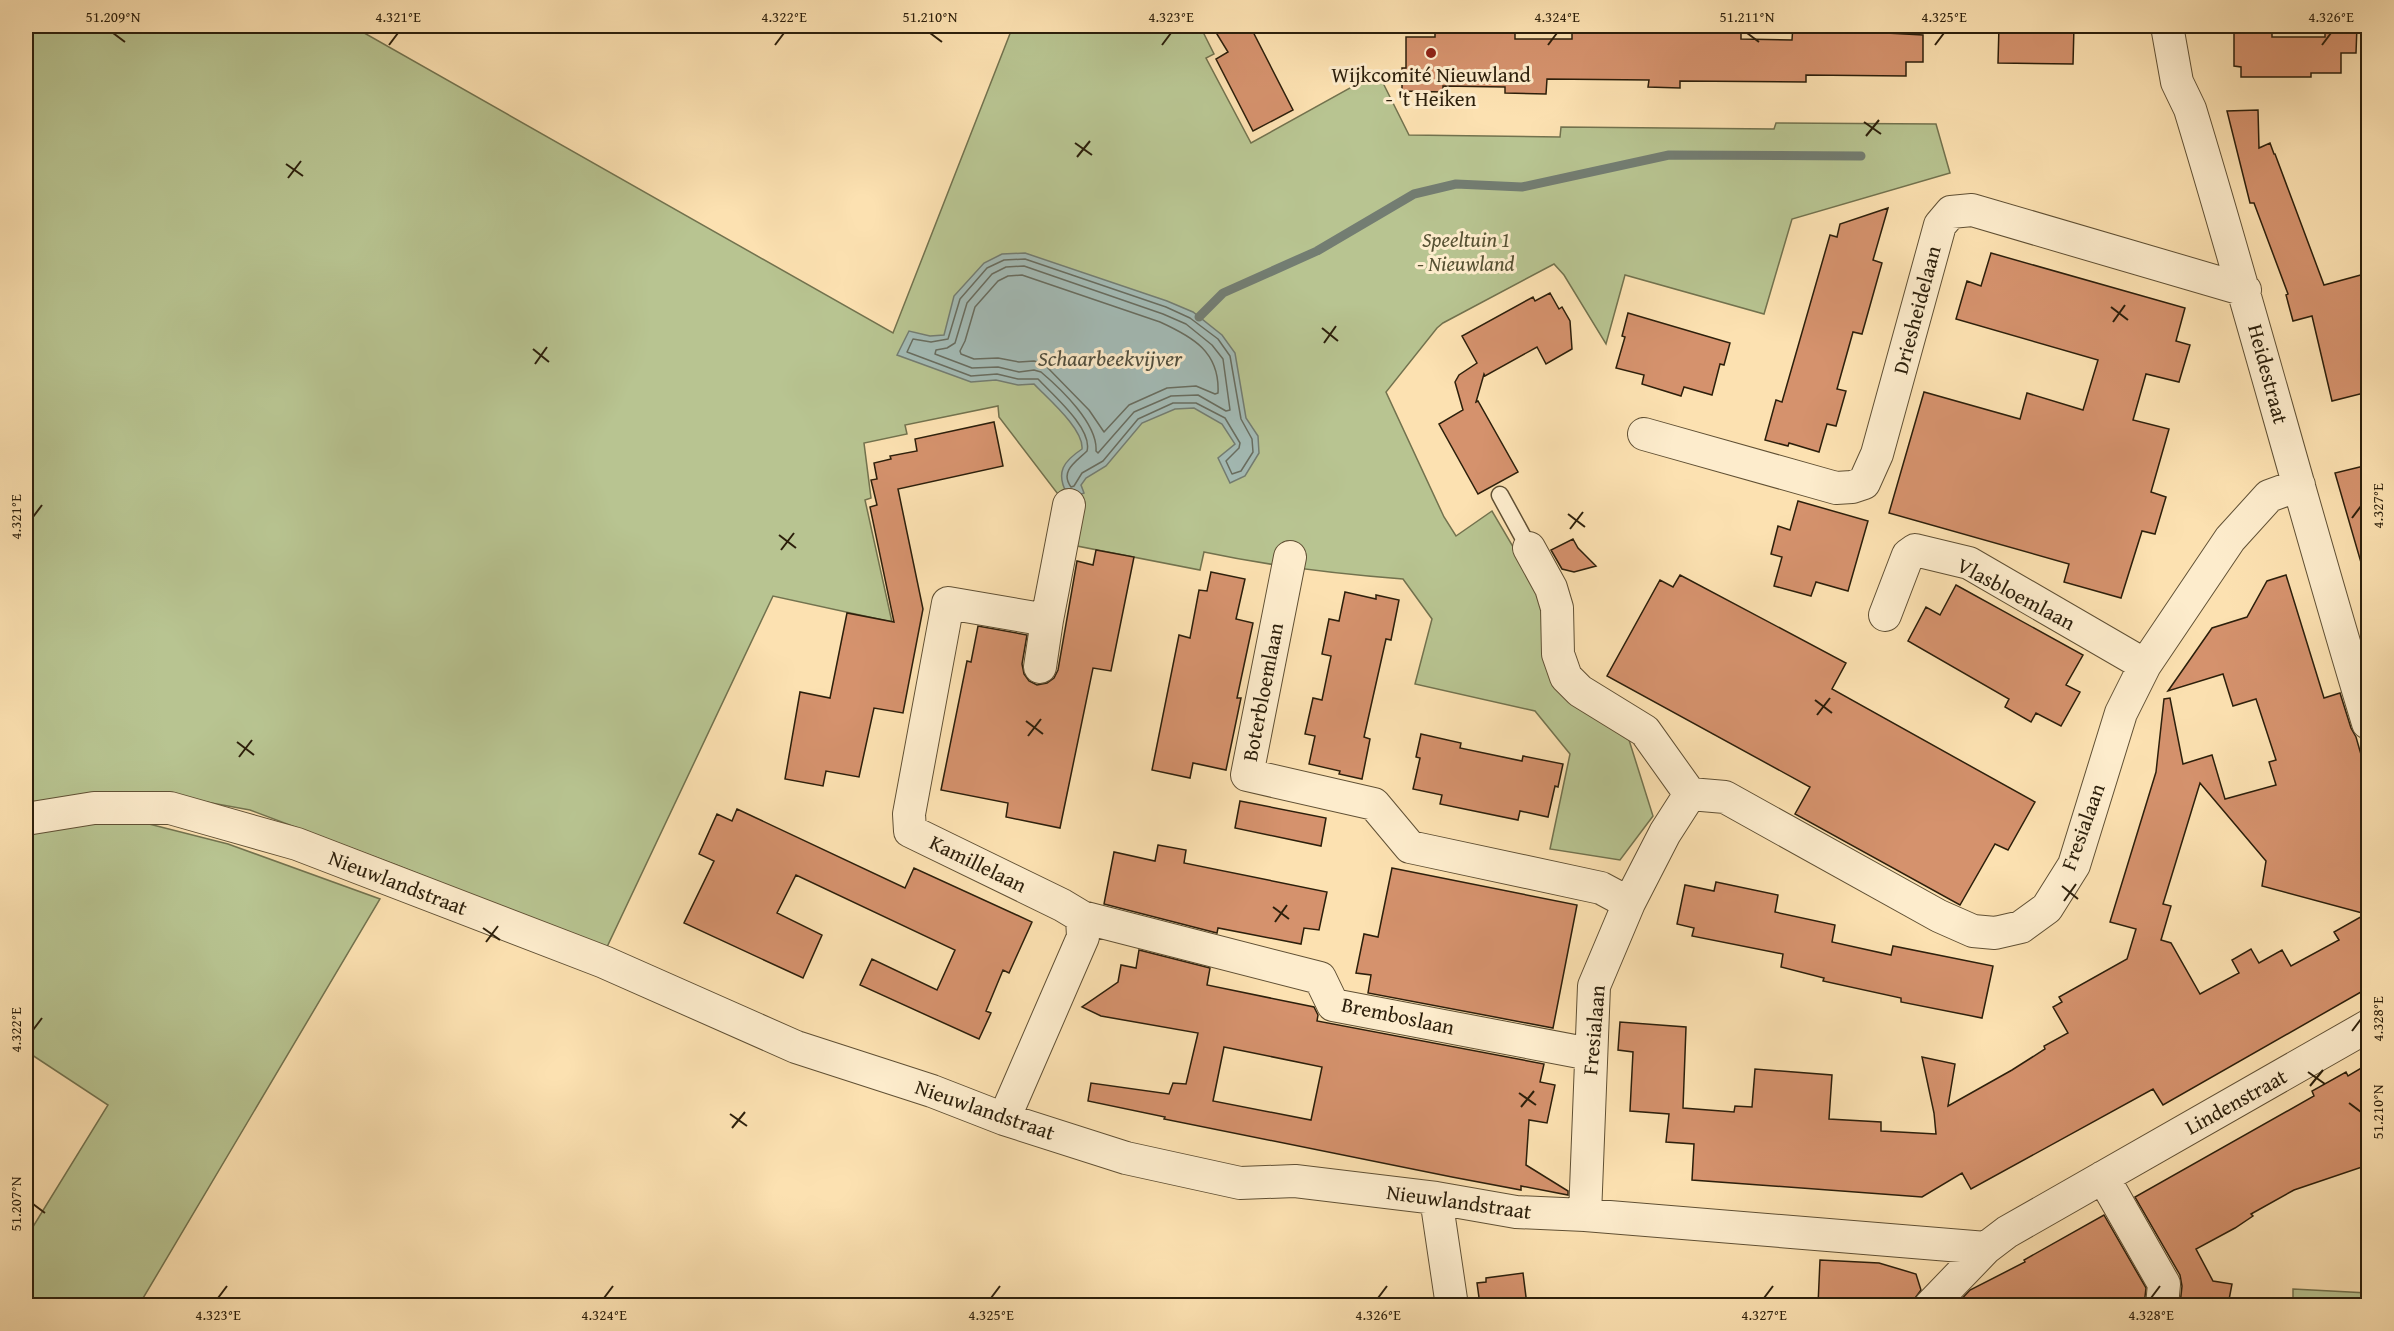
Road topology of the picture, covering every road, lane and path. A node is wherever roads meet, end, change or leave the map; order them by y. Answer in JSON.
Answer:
{"nodes":[{"id":1,"x":2168,"y":26,"type":"edge"},
{"id":2,"x":2245,"y":290,"type":"junction"},
{"id":3,"x":1644,"y":434,"type":"dead end"},
{"id":4,"x":2299,"y":485,"type":"junction"},
{"id":5,"x":1500,"y":495,"type":"dead end"},
{"id":6,"x":1069,"y":505,"type":"dead end"},
{"id":7,"x":1529,"y":548,"type":"joint"},
{"id":8,"x":1290,"y":557,"type":"dead end"},
{"id":9,"x":1885,"y":615,"type":"dead end"},
{"id":10,"x":1047,"y":620,"type":"junction"},
{"id":11,"x":2145,"y":665,"type":"junction"},
{"id":12,"x":1040,"y":667,"type":"dead end"},
{"id":13,"x":2368,"y":723,"type":"edge"},
{"id":14,"x":1690,"y":794,"type":"junction"},
{"id":15,"x":26,"y":819,"type":"edge"},
{"id":16,"x":1629,"y":903,"type":"junction"},
{"id":17,"x":1082,"y":917,"type":"junction"},
{"id":18,"x":2368,"y":1026,"type":"edge"},
{"id":19,"x":1590,"y":1054,"type":"junction"},
{"id":20,"x":1004,"y":1119,"type":"junction"},
{"id":21,"x":2103,"y":1177,"type":"junction"},
{"id":22,"x":1436,"y":1198,"type":"junction"},
{"id":23,"x":1585,"y":1215,"type":"junction"},
{"id":24,"x":1986,"y":1248,"type":"junction"},
{"id":25,"x":1452,"y":1305,"type":"edge"},
{"id":26,"x":1930,"y":1305,"type":"edge"},
{"id":27,"x":2162,"y":1305,"type":"edge"}],
"edges":[{"from":1,"to":2,"type":"street","name":"Heidestraat"},
{"from":2,"to":3,"type":"street","name":"Driesheidelaan"},
{"from":2,"to":4,"type":"street","name":"Heidestraat"},
{"from":4,"to":11,"type":"street","name":"Fresialaan"},
{"from":4,"to":13,"type":"street","name":"Heidestraat"},
{"from":5,"to":7,"type":"lane"},
{"from":6,"to":10,"type":"street"},
{"from":7,"to":14,"type":"street"},
{"from":8,"to":16,"type":"street","name":"Boterbloemlaan"},
{"from":9,"to":11,"type":"street","name":"Vlasbloemlaan"},
{"from":10,"to":12,"type":"street"},
{"from":10,"to":17,"type":"street","name":"Kamillelaan"},
{"from":11,"to":14,"type":"street","name":"Fresialaan"},
{"from":14,"to":16,"type":"street","name":"Fresialaan"},
{"from":15,"to":20,"type":"street","name":"Nieuwlandstraat"},
{"from":16,"to":19,"type":"street","name":"Fresialaan"},
{"from":17,"to":19,"type":"street","name":"Bremboslaan"},
{"from":17,"to":20,"type":"street"},
{"from":18,"to":21,"type":"street","name":"Lindenstraat"},
{"from":19,"to":23,"type":"street","name":"Fresialaan"},
{"from":20,"to":22,"type":"street","name":"Nieuwlandstraat"},
{"from":21,"to":24,"type":"street","name":"Lindenstraat"},
{"from":21,"to":27,"type":"street"},
{"from":22,"to":23,"type":"street","name":"Nieuwlandstraat"},
{"from":22,"to":25,"type":"street"},
{"from":23,"to":24,"type":"street","name":"Nieuwlandstraat"},
{"from":24,"to":26,"type":"street","name":"Lindenstraat"}]}
